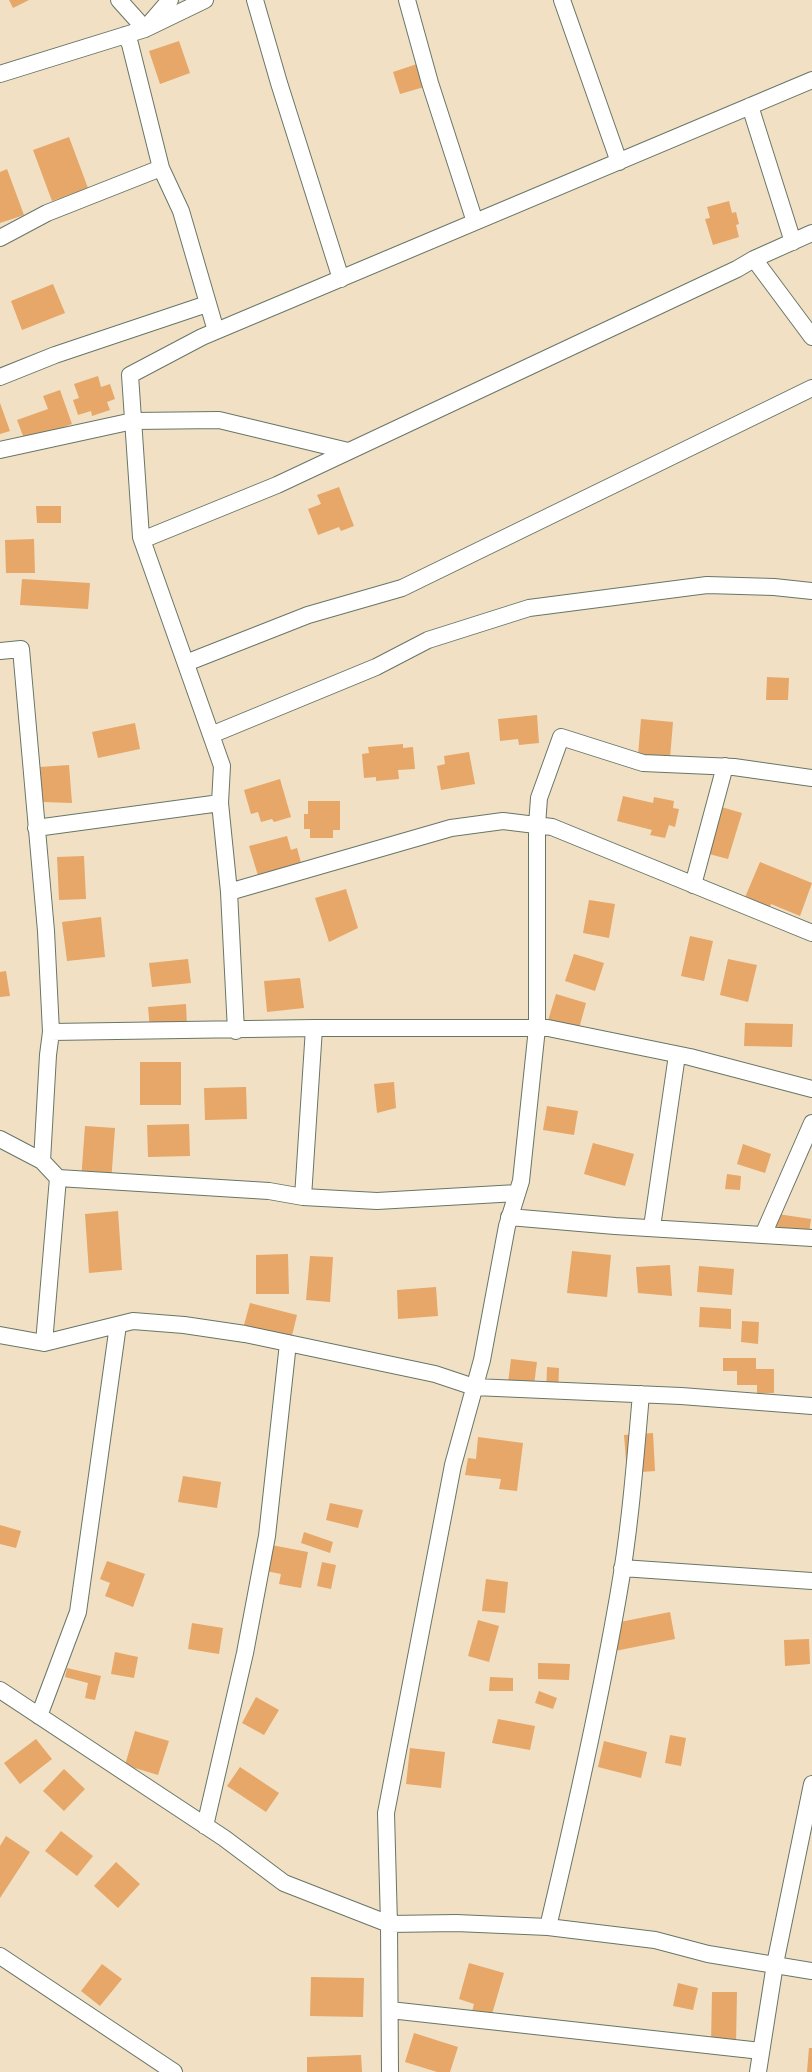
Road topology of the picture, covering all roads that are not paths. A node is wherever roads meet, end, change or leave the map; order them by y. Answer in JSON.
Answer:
{"nodes":[{"id":1,"x":118,"y":0,"type":"edge"},
{"id":2,"x":170,"y":0,"type":"edge"},
{"id":3,"x":205,"y":0,"type":"edge"},
{"id":4,"x":255,"y":0,"type":"edge"},
{"id":5,"x":407,"y":0,"type":"edge"},
{"id":6,"x":562,"y":0,"type":"edge"},
{"id":7,"x":145,"y":29,"type":"junction"},
{"id":8,"x":125,"y":35,"type":"junction"},
{"id":9,"x":0,"y":74,"type":"edge"},
{"id":10,"x":812,"y":80,"type":"edge"},
{"id":11,"x":750,"y":106,"type":"junction"},
{"id":12,"x":619,"y":162,"type":"junction"},
{"id":13,"x":161,"y":168,"type":"junction"},
{"id":14,"x":475,"y":222,"type":"junction"},
{"id":15,"x":812,"y":233,"type":"edge"},
{"id":16,"x":0,"y":238,"type":"edge"},
{"id":17,"x":793,"y":242,"type":"junction"},
{"id":18,"x":754,"y":259,"type":"junction"},
{"id":19,"x":341,"y":278,"type":"junction"},
{"id":20,"x":207,"y":304,"type":"junction"},
{"id":21,"x":216,"y":331,"type":"junction"},
{"id":22,"x":812,"y":337,"type":"edge"},
{"id":23,"x":0,"y":377,"type":"edge"},
{"id":24,"x":812,"y":388,"type":"edge"},
{"id":25,"x":133,"y":421,"type":"junction"},
{"id":26,"x":0,"y":450,"type":"edge"},
{"id":27,"x":348,"y":451,"type":"junction"},
{"id":28,"x":142,"y":540,"type":"junction"},
{"id":29,"x":812,"y":592,"type":"edge"},
{"id":30,"x":0,"y":651,"type":"edge"},
{"id":31,"x":186,"y":663,"type":"junction"},
{"id":32,"x":211,"y":735,"type":"junction"},
{"id":33,"x":725,"y":766,"type":"junction"},
{"id":34,"x":812,"y":778,"type":"edge"},
{"id":35,"x":220,"y":802,"type":"junction"},
{"id":36,"x":536,"y":825,"type":"junction"},
{"id":37,"x":36,"y":828,"type":"junction"},
{"id":38,"x":692,"y":885,"type":"junction"},
{"id":39,"x":229,"y":892,"type":"junction"},
{"id":40,"x":812,"y":933,"type":"edge"},
{"id":41,"x":314,"y":1028,"type":"junction"},
{"id":42,"x":536,"y":1028,"type":"junction"},
{"id":43,"x":236,"y":1031,"type":"junction"},
{"id":44,"x":52,"y":1032,"type":"junction"},
{"id":45,"x":678,"y":1055,"type":"junction"},
{"id":46,"x":812,"y":1090,"type":"edge"},
{"id":47,"x":812,"y":1122,"type":"edge"},
{"id":48,"x":0,"y":1139,"type":"edge"},
{"id":49,"x":42,"y":1162,"type":"junction"},
{"id":50,"x":58,"y":1178,"type":"junction"},
{"id":51,"x":517,"y":1193,"type":"junction"},
{"id":52,"x":303,"y":1197,"type":"junction"},
{"id":53,"x":509,"y":1217,"type":"junction"},
{"id":54,"x":652,"y":1227,"type":"junction"},
{"id":55,"x":763,"y":1235,"type":"junction"},
{"id":56,"x":812,"y":1238,"type":"edge"},
{"id":57,"x":118,"y":1325,"type":"junction"},
{"id":58,"x":0,"y":1335,"type":"edge"},
{"id":59,"x":44,"y":1343,"type":"junction"},
{"id":60,"x":288,"y":1343,"type":"junction"},
{"id":61,"x":474,"y":1387,"type":"junction"},
{"id":62,"x":640,"y":1394,"type":"junction"},
{"id":63,"x":812,"y":1406,"type":"edge"},
{"id":64,"x":622,"y":1568,"type":"junction"},
{"id":65,"x":812,"y":1581,"type":"edge"},
{"id":66,"x":0,"y":1690,"type":"edge"},
{"id":67,"x":39,"y":1716,"type":"junction"},
{"id":68,"x":812,"y":1784,"type":"edge"},
{"id":69,"x":205,"y":1826,"type":"junction"},
{"id":70,"x":390,"y":1924,"type":"junction"},
{"id":71,"x":548,"y":1926,"type":"junction"},
{"id":72,"x":0,"y":1956,"type":"edge"},
{"id":73,"x":776,"y":1964,"type":"junction"},
{"id":74,"x":812,"y":1971,"type":"edge"},
{"id":75,"x":390,"y":2010,"type":"junction"},
{"id":76,"x":762,"y":2051,"type":"junction"},
{"id":77,"x":174,"y":2072,"type":"edge"},
{"id":78,"x":390,"y":2072,"type":"edge"},
{"id":79,"x":758,"y":2072,"type":"edge"}],
"edges":[{"from":1,"to":7,"type":"street"},
{"from":2,"to":7,"type":"street"},
{"from":3,"to":7,"type":"street"},
{"from":4,"to":19,"type":"street"},
{"from":5,"to":14,"type":"street"},
{"from":6,"to":12,"type":"street"},
{"from":7,"to":8,"type":"street"},
{"from":8,"to":9,"type":"street"},
{"from":8,"to":13,"type":"street"},
{"from":10,"to":11,"type":"street"},
{"from":11,"to":12,"type":"street"},
{"from":11,"to":17,"type":"street"},
{"from":12,"to":14,"type":"street"},
{"from":13,"to":16,"type":"street"},
{"from":13,"to":20,"type":"street"},
{"from":14,"to":19,"type":"street"},
{"from":15,"to":17,"type":"street"},
{"from":17,"to":18,"type":"street"},
{"from":18,"to":22,"type":"street"},
{"from":18,"to":27,"type":"street"},
{"from":19,"to":21,"type":"street"},
{"from":20,"to":21,"type":"street"},
{"from":20,"to":23,"type":"street"},
{"from":21,"to":25,"type":"street"},
{"from":24,"to":31,"type":"street"},
{"from":25,"to":26,"type":"street"},
{"from":25,"to":27,"type":"street"},
{"from":25,"to":28,"type":"street"},
{"from":27,"to":28,"type":"street"},
{"from":28,"to":31,"type":"street"},
{"from":29,"to":32,"type":"street"},
{"from":30,"to":37,"type":"street"},
{"from":31,"to":32,"type":"street"},
{"from":32,"to":35,"type":"street"},
{"from":33,"to":34,"type":"street"},
{"from":33,"to":36,"type":"street"},
{"from":33,"to":38,"type":"street"},
{"from":35,"to":37,"type":"street"},
{"from":35,"to":39,"type":"street"},
{"from":36,"to":38,"type":"street"},
{"from":36,"to":39,"type":"street"},
{"from":36,"to":42,"type":"street"},
{"from":37,"to":44,"type":"street"},
{"from":38,"to":40,"type":"street"},
{"from":39,"to":43,"type":"street"},
{"from":41,"to":42,"type":"street"},
{"from":41,"to":43,"type":"street"},
{"from":41,"to":52,"type":"street"},
{"from":42,"to":45,"type":"street"},
{"from":42,"to":51,"type":"street"},
{"from":43,"to":44,"type":"street"},
{"from":44,"to":49,"type":"street"},
{"from":45,"to":46,"type":"street"},
{"from":45,"to":54,"type":"street"},
{"from":47,"to":55,"type":"street"},
{"from":48,"to":49,"type":"street"},
{"from":49,"to":50,"type":"street"},
{"from":50,"to":52,"type":"street"},
{"from":50,"to":59,"type":"street"},
{"from":51,"to":52,"type":"street"},
{"from":51,"to":53,"type":"street"},
{"from":53,"to":54,"type":"street"},
{"from":53,"to":61,"type":"street"},
{"from":54,"to":55,"type":"street"},
{"from":55,"to":56,"type":"street"},
{"from":57,"to":59,"type":"street"},
{"from":57,"to":60,"type":"street"},
{"from":57,"to":67,"type":"street"},
{"from":58,"to":59,"type":"street"},
{"from":60,"to":61,"type":"street"},
{"from":60,"to":69,"type":"street"},
{"from":61,"to":62,"type":"street"},
{"from":61,"to":70,"type":"street"},
{"from":62,"to":63,"type":"street"},
{"from":62,"to":64,"type":"street"},
{"from":64,"to":65,"type":"street"},
{"from":64,"to":71,"type":"street"},
{"from":66,"to":67,"type":"street"},
{"from":67,"to":69,"type":"street"},
{"from":68,"to":73,"type":"street"},
{"from":69,"to":70,"type":"street"},
{"from":70,"to":71,"type":"street"},
{"from":70,"to":75,"type":"street"},
{"from":71,"to":73,"type":"street"},
{"from":72,"to":77,"type":"street"},
{"from":73,"to":74,"type":"street"},
{"from":73,"to":76,"type":"street"},
{"from":75,"to":76,"type":"street"},
{"from":75,"to":78,"type":"street"},
{"from":76,"to":79,"type":"street"}]}
